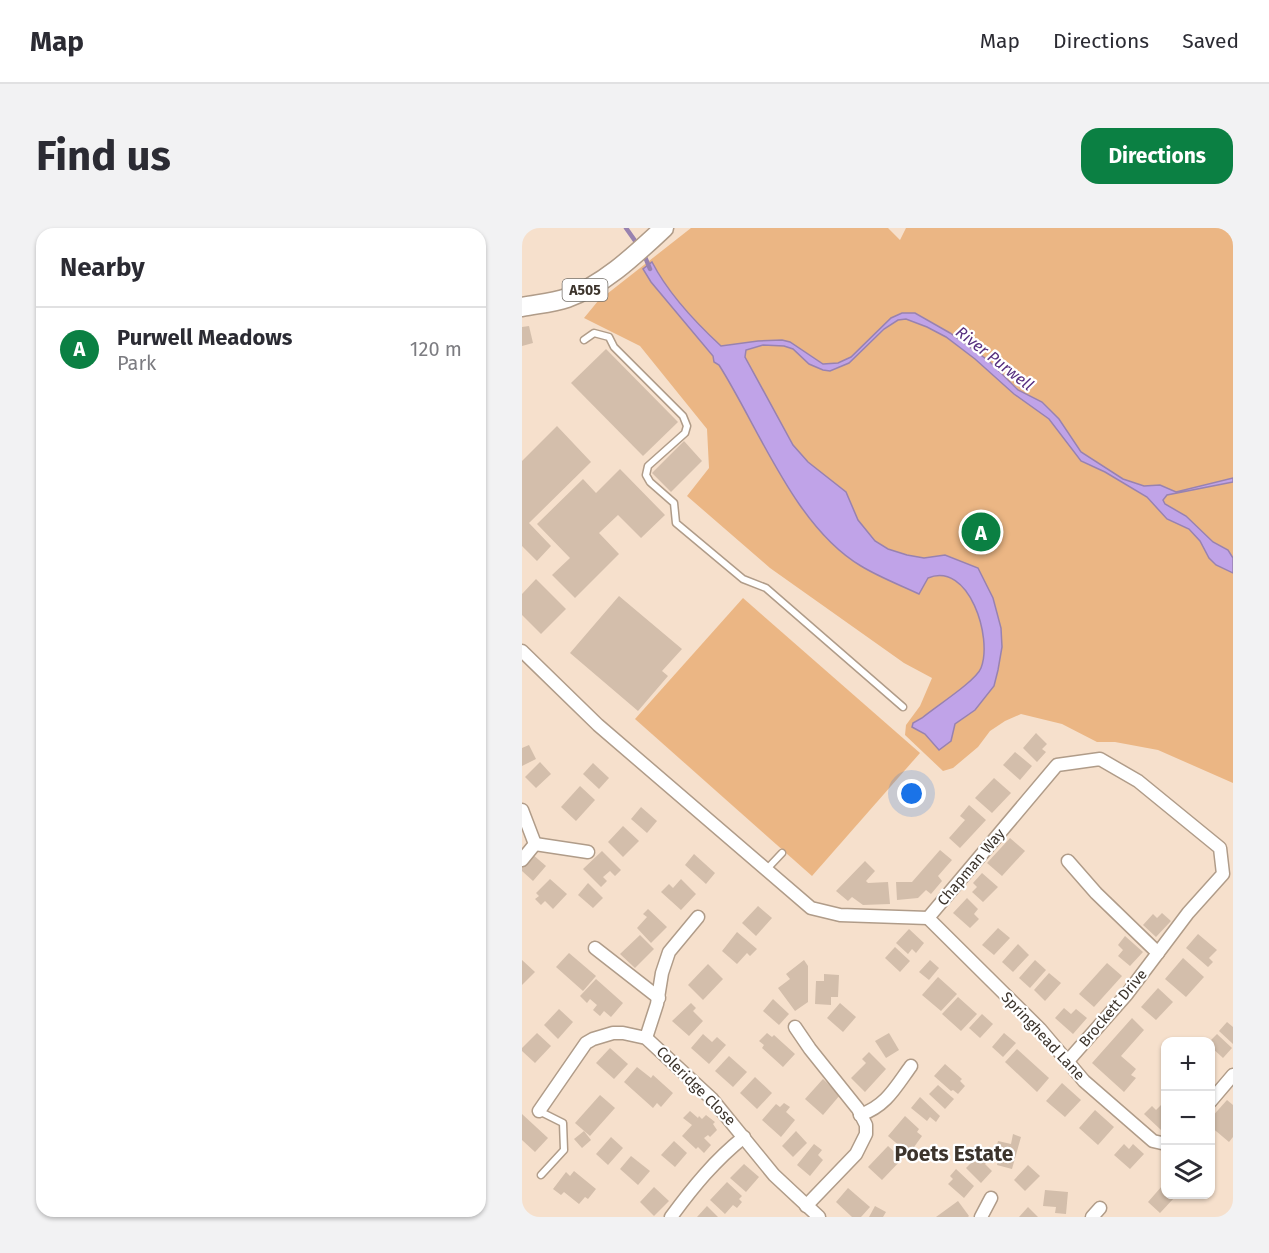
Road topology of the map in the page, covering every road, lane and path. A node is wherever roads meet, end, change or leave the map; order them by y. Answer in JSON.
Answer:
{"nodes":[{"id":1,"x":664,"y":228,"type":"edge"},
{"id":2,"x":522,"y":306,"type":"edge"},
{"id":3,"x":584,"y":340,"type":"dead end"},
{"id":4,"x":522,"y":651,"type":"edge"},
{"id":5,"x":903,"y":707,"type":"dead end"},
{"id":6,"x":522,"y":810,"type":"edge"},
{"id":7,"x":535,"y":844,"type":"junction"},
{"id":8,"x":1220,"y":848,"type":"joint"},
{"id":9,"x":588,"y":852,"type":"dead end"},
{"id":10,"x":782,"y":853,"type":"dead end"},
{"id":11,"x":522,"y":860,"type":"edge"},
{"id":12,"x":1068,"y":861,"type":"dead end"},
{"id":13,"x":766,"y":870,"type":"junction"},
{"id":14,"x":698,"y":917,"type":"dead end"},
{"id":15,"x":928,"y":918,"type":"junction"},
{"id":16,"x":595,"y":948,"type":"dead end"},
{"id":17,"x":1158,"y":953,"type":"junction"},
{"id":18,"x":659,"y":998,"type":"junction"},
{"id":19,"x":795,"y":1027,"type":"dead end"},
{"id":20,"x":646,"y":1038,"type":"junction"},
{"id":21,"x":1067,"y":1062,"type":"junction"},
{"id":22,"x":911,"y":1066,"type":"dead end"},
{"id":23,"x":1233,"y":1075,"type":"edge"},
{"id":24,"x":1215,"y":1096,"type":"edge"},
{"id":25,"x":539,"y":1111,"type":"joint"},
{"id":26,"x":860,"y":1115,"type":"junction"},
{"id":27,"x":744,"y":1137,"type":"junction"},
{"id":28,"x":1161,"y":1143,"type":"edge"},
{"id":29,"x":541,"y":1175,"type":"dead end"},
{"id":30,"x":991,"y":1198,"type":"dead end"},
{"id":31,"x":806,"y":1206,"type":"junction"},
{"id":32,"x":670,"y":1217,"type":"edge"},
{"id":33,"x":819,"y":1217,"type":"edge"},
{"id":34,"x":981,"y":1217,"type":"edge"}],
"edges":[{"from":1,"to":2,"type":"main road","number":"A505"},
{"from":3,"to":5,"type":"lane"},
{"from":4,"to":13,"type":"street","name":"Chapman Way"},
{"from":6,"to":7,"type":"street"},
{"from":7,"to":9,"type":"street"},
{"from":7,"to":11,"type":"street"},
{"from":8,"to":15,"type":"street","name":"Chapman Way"},
{"from":8,"to":17,"type":"street","name":"Brockett Drive"},
{"from":10,"to":13,"type":"lane"},
{"from":12,"to":17,"type":"street"},
{"from":13,"to":15,"type":"street","name":"Chapman Way"},
{"from":14,"to":18,"type":"street"},
{"from":15,"to":21,"type":"street","name":"Springhead Lane"},
{"from":16,"to":18,"type":"street"},
{"from":17,"to":21,"type":"street","name":"Brockett Drive"},
{"from":18,"to":20,"type":"street"},
{"from":19,"to":26,"type":"street"},
{"from":20,"to":25,"type":"street","name":"Coleridge Close"},
{"from":20,"to":27,"type":"street","name":"Coleridge Close"},
{"from":21,"to":28,"type":"street","name":"Springhead Lane"},
{"from":22,"to":26,"type":"street"},
{"from":23,"to":24,"type":"street"},
{"from":25,"to":29,"type":"lane"},
{"from":26,"to":31,"type":"street"},
{"from":27,"to":31,"type":"street","name":"Coleridge Close"},
{"from":27,"to":32,"type":"street","name":"Coleridge Close"},
{"from":30,"to":34,"type":"street"},
{"from":31,"to":33,"type":"street","name":"Coleridge Close"}]}
